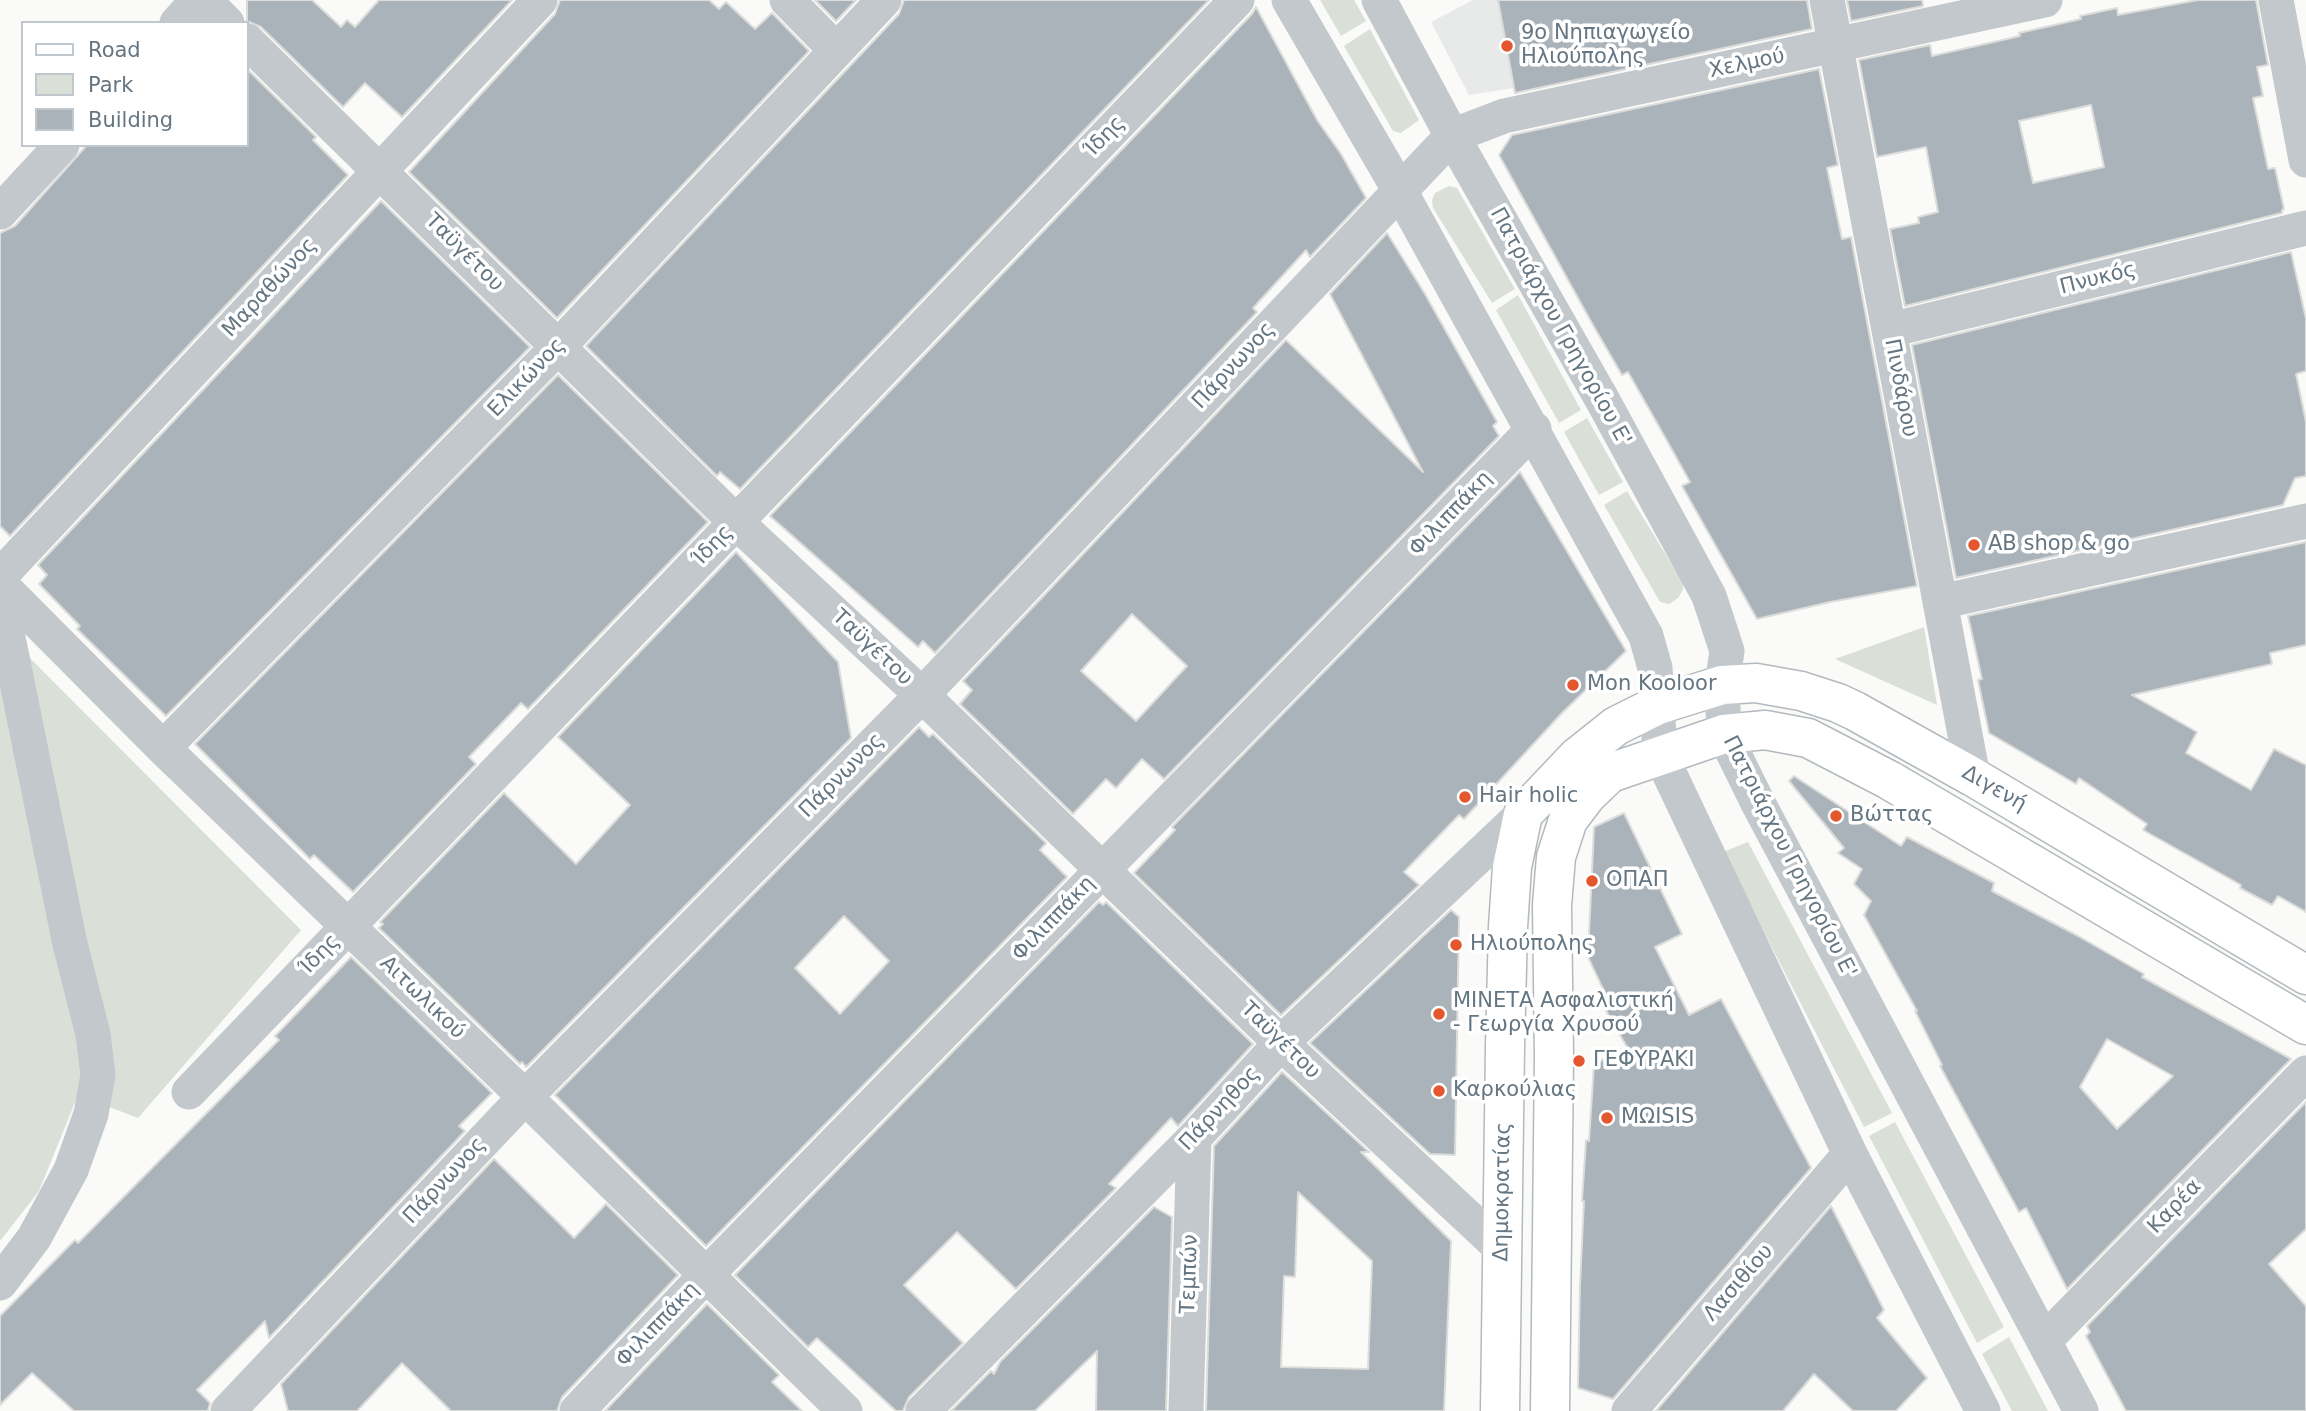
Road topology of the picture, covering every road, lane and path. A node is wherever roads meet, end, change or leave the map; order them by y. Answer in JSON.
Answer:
{"nodes":[{"id":1,"x":198,"y":0,"type":"edge"},
{"id":2,"x":204,"y":0,"type":"edge"},
{"id":3,"x":540,"y":0,"type":"edge"},
{"id":4,"x":787,"y":0,"type":"edge"},
{"id":5,"x":884,"y":0,"type":"edge"},
{"id":6,"x":1237,"y":0,"type":"edge"},
{"id":7,"x":1289,"y":0,"type":"edge"},
{"id":8,"x":1379,"y":0,"type":"edge"},
{"id":9,"x":1827,"y":0,"type":"edge"},
{"id":10,"x":2045,"y":0,"type":"edge"},
{"id":11,"x":2276,"y":0,"type":"edge"},
{"id":12,"x":179,"y":21,"type":"edge"},
{"id":13,"x":225,"y":21,"type":"edge"},
{"id":14,"x":248,"y":42,"type":"edge"},
{"id":15,"x":1836,"y":46,"type":"junction"},
{"id":16,"x":836,"y":50,"type":"junction"},
{"id":17,"x":1452,"y":136,"type":"junction"},
{"id":18,"x":60,"y":147,"type":"edge"},
{"id":19,"x":2306,"y":160,"type":"edge"},
{"id":20,"x":380,"y":170,"type":"junction"},
{"id":21,"x":1400,"y":191,"type":"junction"},
{"id":22,"x":0,"y":212,"type":"edge"},
{"id":23,"x":2306,"y":228,"type":"edge"},
{"id":24,"x":1890,"y":330,"type":"junction"},
{"id":25,"x":559,"y":346,"type":"junction"},
{"id":26,"x":1534,"y":429,"type":"junction"},
{"id":27,"x":2306,"y":521,"type":"edge"},
{"id":28,"x":736,"y":522,"type":"junction"},
{"id":29,"x":0,"y":576,"type":"edge"},
{"id":30,"x":0,"y":584,"type":"edge"},
{"id":31,"x":0,"y":598,"type":"edge"},
{"id":32,"x":1940,"y":603,"type":"junction"},
{"id":33,"x":1722,"y":685,"type":"junction"},
{"id":34,"x":922,"y":695,"type":"junction"},
{"id":35,"x":1658,"y":705,"type":"junction"},
{"id":36,"x":1724,"y":734,"type":"junction"},
{"id":37,"x":163,"y":748,"type":"junction"},
{"id":38,"x":1660,"y":754,"type":"junction"},
{"id":39,"x":1973,"y":777,"type":"junction"},
{"id":40,"x":1524,"y":814,"type":"junction"},
{"id":41,"x":1102,"y":869,"type":"junction"},
{"id":42,"x":347,"y":927,"type":"junction"},
{"id":43,"x":2306,"y":975,"type":"edge"},
{"id":44,"x":2306,"y":1025,"type":"edge"},
{"id":45,"x":1281,"y":1042,"type":"junction"},
{"id":46,"x":2306,"y":1073,"type":"edge"},
{"id":47,"x":189,"y":1092,"type":"dead end"},
{"id":48,"x":525,"y":1097,"type":"junction"},
{"id":49,"x":1194,"y":1138,"type":"junction"},
{"id":50,"x":1850,"y":1154,"type":"junction"},
{"id":51,"x":1502,"y":1249,"type":"junction"},
{"id":52,"x":706,"y":1275,"type":"junction"},
{"id":53,"x":0,"y":1283,"type":"edge"},
{"id":54,"x":2044,"y":1341,"type":"junction"},
{"id":55,"x":228,"y":1411,"type":"edge"},
{"id":56,"x":577,"y":1411,"type":"edge"},
{"id":57,"x":845,"y":1411,"type":"edge"},
{"id":58,"x":923,"y":1411,"type":"edge"},
{"id":59,"x":1186,"y":1411,"type":"edge"},
{"id":60,"x":1500,"y":1411,"type":"edge"},
{"id":61,"x":1550,"y":1411,"type":"edge"},
{"id":62,"x":1629,"y":1411,"type":"edge"},
{"id":63,"x":1983,"y":1411,"type":"edge"},
{"id":64,"x":2081,"y":1411,"type":"edge"}],
"edges":[{"from":1,"to":12,"type":"street"},
{"from":2,"to":13,"type":"street"},
{"from":3,"to":20,"type":"street","name":"Μαραθώνος"},
{"from":4,"to":16,"type":"street"},
{"from":5,"to":16,"type":"street","name":"Ελικώνος"},
{"from":6,"to":28,"type":"street","name":"Ίδης"},
{"from":7,"to":21,"type":"street"},
{"from":8,"to":17,"type":"street","name":"Πατριάρχου Γρηγορίου Ε'"},
{"from":9,"to":15,"type":"street","name":"Πινδάρου"},
{"from":10,"to":15,"type":"street","name":"Χελμού"},
{"from":11,"to":19,"type":"street"},
{"from":14,"to":20,"type":"street","name":"Ταϋγέτου"},
{"from":15,"to":17,"type":"street","name":"Χελμού"},
{"from":15,"to":24,"type":"street","name":"Πινδάρου"},
{"from":16,"to":25,"type":"street","name":"Ελικώνος"},
{"from":17,"to":21,"type":"street","name":"Πάρνωνος"},
{"from":17,"to":33,"type":"street","name":"Πατριάρχου Γρηγορίου Ε'"},
{"from":18,"to":22,"type":"street"},
{"from":20,"to":25,"type":"street","name":"Ταϋγέτου"},
{"from":20,"to":29,"type":"street","name":"Μαραθώνος"},
{"from":21,"to":26,"type":"street"},
{"from":21,"to":34,"type":"street","name":"Πάρνωνος"},
{"from":23,"to":24,"type":"street","name":"Πνυκός"},
{"from":24,"to":32,"type":"street","name":"Πινδάρου"},
{"from":25,"to":28,"type":"street","name":"Ταϋγέτου"},
{"from":25,"to":37,"type":"street","name":"Ελικώνος"},
{"from":26,"to":35,"type":"street"},
{"from":26,"to":41,"type":"street","name":"Φιλιππάκη"},
{"from":27,"to":32,"type":"street"},
{"from":28,"to":34,"type":"street","name":"Ταϋγέτου"},
{"from":28,"to":42,"type":"street","name":"Ίδης"},
{"from":30,"to":37,"type":"street","name":"Αιτωλικού"},
{"from":31,"to":53,"type":"street"},
{"from":32,"to":39,"type":"street","name":"Πινδάρου"},
{"from":33,"to":35,"type":"street","name":"Διγενή"},
{"from":33,"to":36,"type":"street","name":"Πατριάρχου Γρηγορίου Ε'"},
{"from":33,"to":39,"type":"street","name":"Διγενή"},
{"from":34,"to":41,"type":"street","name":"Ταϋγέτου"},
{"from":34,"to":48,"type":"street","name":"Πάρνωνος"},
{"from":35,"to":38,"type":"street"},
{"from":35,"to":40,"type":"street"},
{"from":36,"to":38,"type":"street"},
{"from":36,"to":44,"type":"street"},
{"from":36,"to":54,"type":"street","name":"Πατριάρχου Γρηγορίου Ε'"},
{"from":37,"to":42,"type":"street","name":"Αιτωλικού"},
{"from":38,"to":50,"type":"street"},
{"from":38,"to":61,"type":"street"},
{"from":39,"to":43,"type":"street","name":"Διγενή"},
{"from":40,"to":45,"type":"street","name":"Πάρνηθος"},
{"from":40,"to":51,"type":"street","name":"Δημοκρατίας"},
{"from":41,"to":45,"type":"street","name":"Ταϋγέτου"},
{"from":41,"to":52,"type":"street","name":"Φιλιππάκη"},
{"from":42,"to":47,"type":"street","name":"Ίδης"},
{"from":42,"to":48,"type":"street","name":"Αιτωλικού"},
{"from":45,"to":49,"type":"street","name":"Πάρνηθος"},
{"from":45,"to":51,"type":"street","name":"Ταϋγέτου"},
{"from":46,"to":54,"type":"street","name":"Καρέα"},
{"from":48,"to":52,"type":"street","name":"Αιτωλικού"},
{"from":48,"to":55,"type":"street","name":"Πάρνωνος"},
{"from":49,"to":58,"type":"street","name":"Πάρνηθος"},
{"from":49,"to":59,"type":"street","name":"Τεμπών"},
{"from":50,"to":62,"type":"street","name":"Λασιθίου"},
{"from":50,"to":63,"type":"street"},
{"from":51,"to":60,"type":"street","name":"Δημοκρατίας"},
{"from":52,"to":56,"type":"street","name":"Φιλιππάκη"},
{"from":52,"to":57,"type":"street","name":"Αιτωλικού"},
{"from":54,"to":64,"type":"street","name":"Πατριάρχου Γρηγορίου Ε'"}]}
